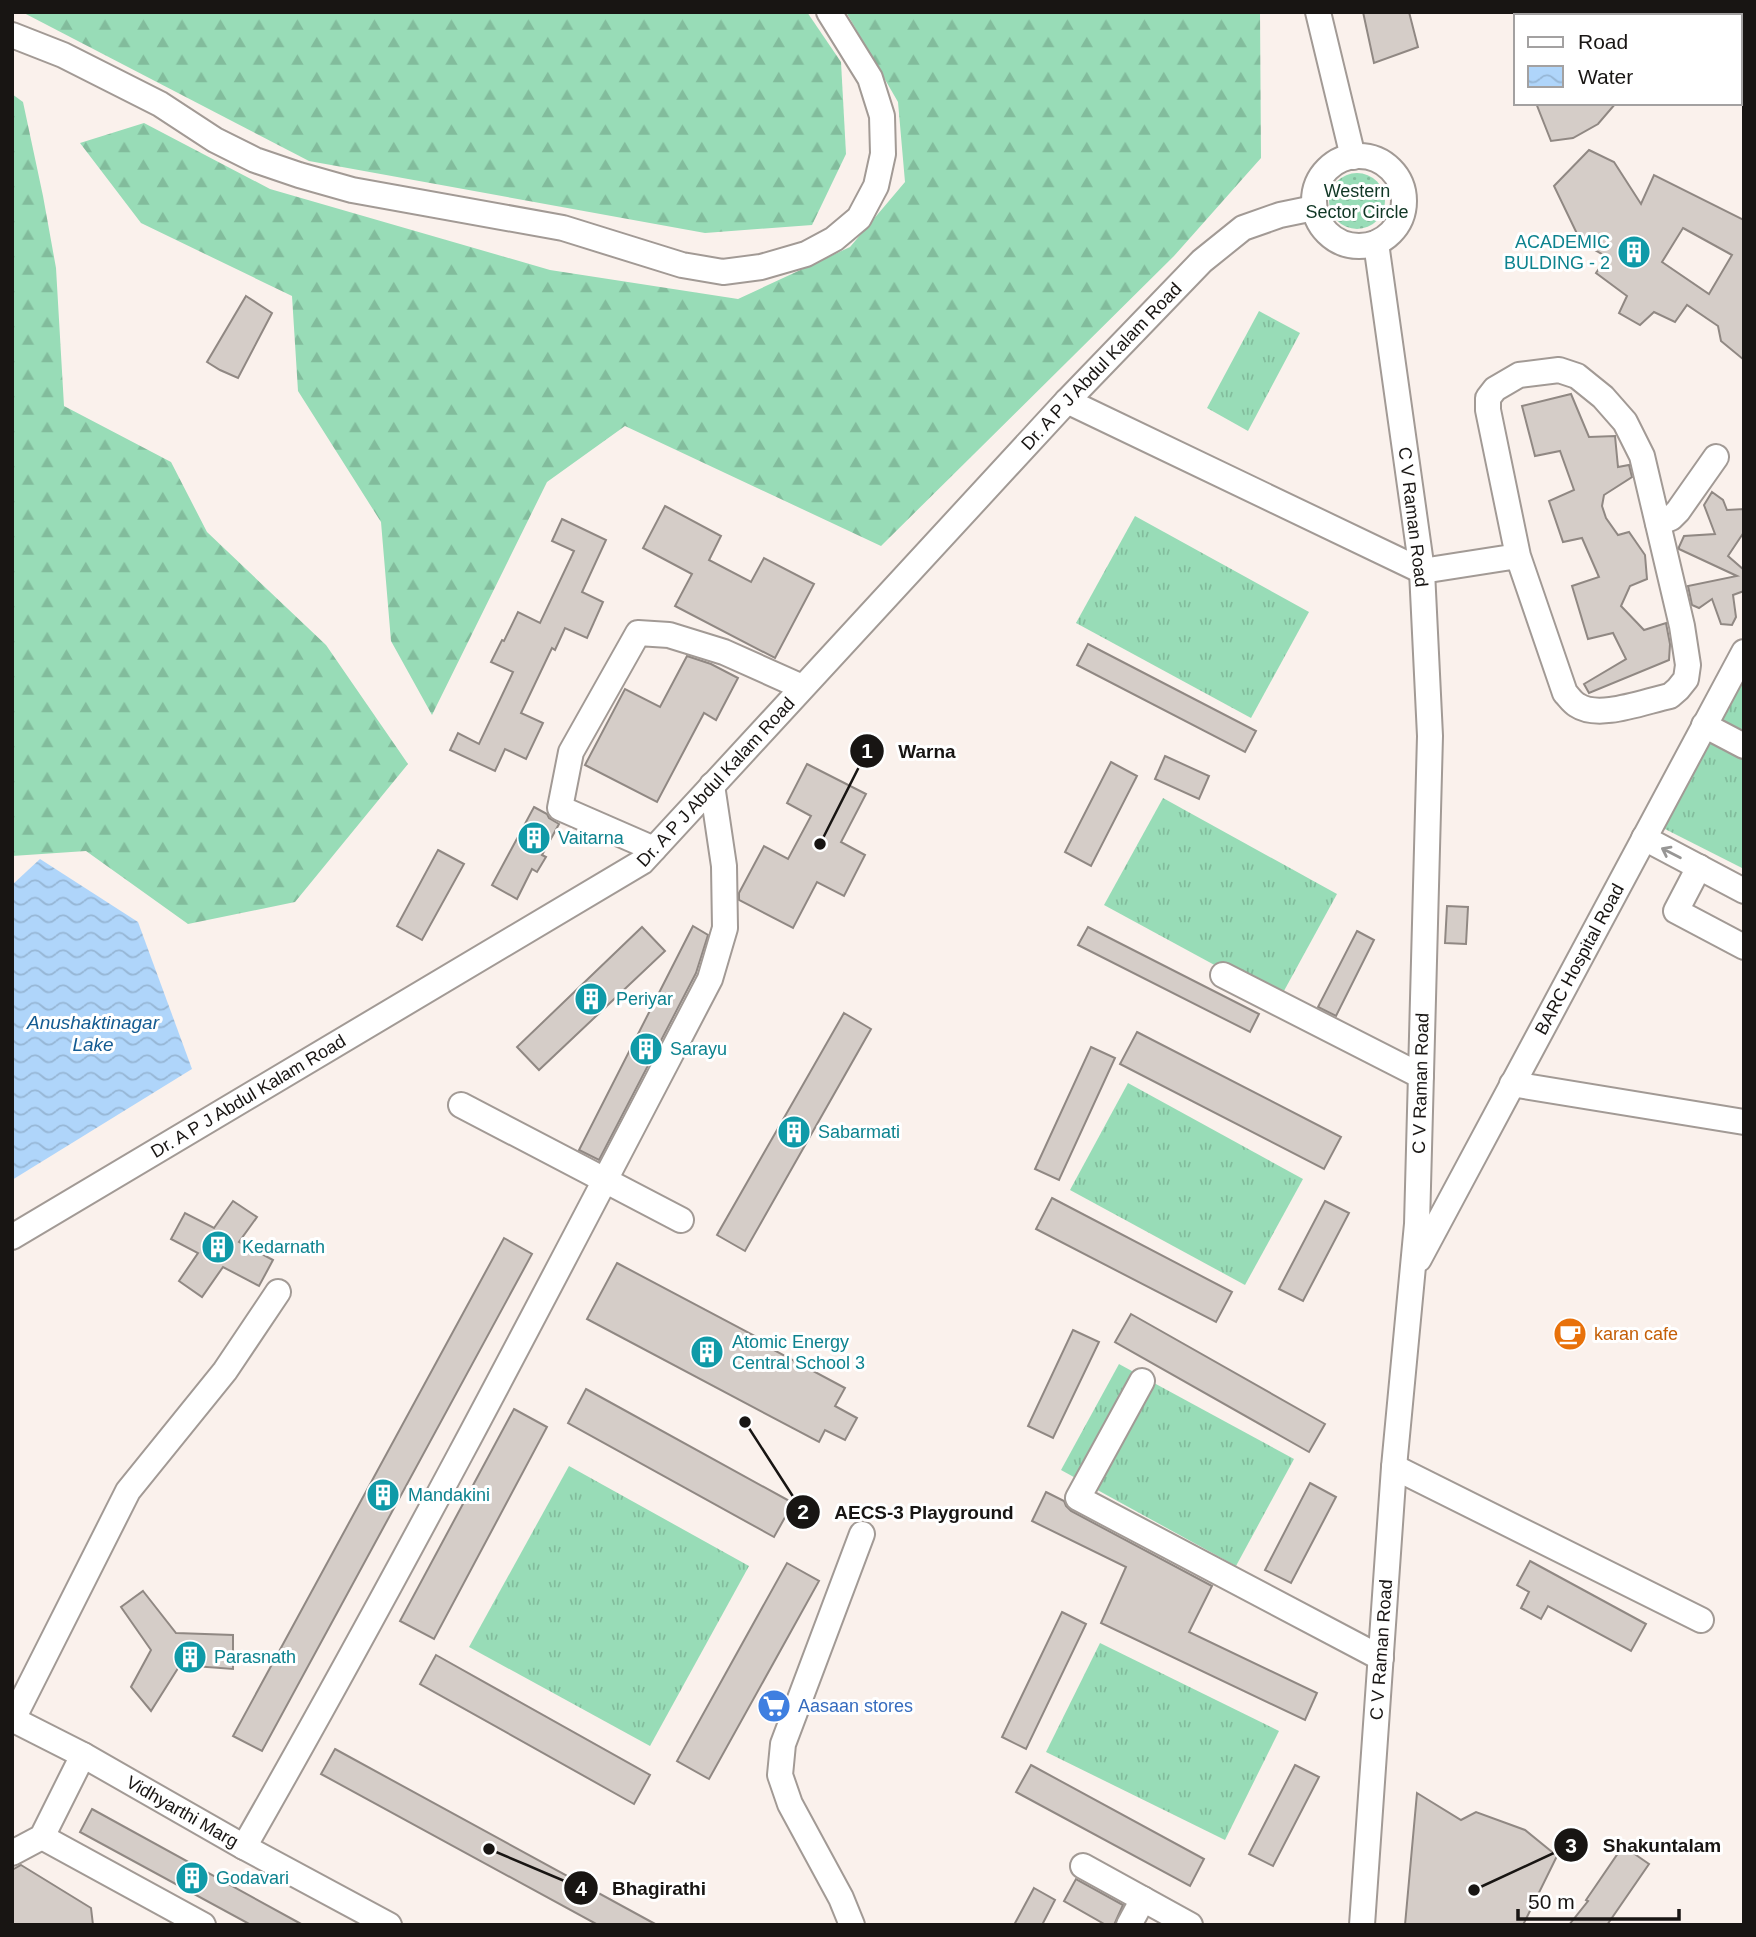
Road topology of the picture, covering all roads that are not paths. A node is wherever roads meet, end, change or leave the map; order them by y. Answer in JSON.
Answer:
{"nodes":[{"id":1,"x":829,"y":12,"type":"edge"},
{"id":2,"x":1318,"y":12,"type":"edge"},
{"id":3,"x":12,"y":35,"type":"edge"},
{"id":4,"x":1353,"y":157,"type":"junction"},
{"id":5,"x":1314,"y":208,"type":"junction"},
{"id":6,"x":1376,"y":243,"type":"junction"},
{"id":7,"x":1067,"y":401,"type":"junction"},
{"id":8,"x":1716,"y":457,"type":"dead end"},
{"id":9,"x":1658,"y":523,"type":"junction"},
{"id":10,"x":1518,"y":556,"type":"junction"},
{"id":11,"x":1422,"y":571,"type":"junction"},
{"id":12,"x":1744,"y":652,"type":"edge"},
{"id":13,"x":802,"y":687,"type":"junction"},
{"id":14,"x":1704,"y":725,"type":"junction"},
{"id":15,"x":1744,"y":746,"type":"edge"},
{"id":16,"x":712,"y":785,"type":"junction"},
{"id":17,"x":1644,"y":838,"type":"junction"},
{"id":18,"x":654,"y":849,"type":"junction"},
{"id":19,"x":1699,"y":867,"type":"junction"},
{"id":20,"x":1744,"y":891,"type":"edge"},
{"id":21,"x":1744,"y":947,"type":"edge"},
{"id":22,"x":1223,"y":975,"type":"dead end"},
{"id":23,"x":1421,"y":1076,"type":"junction"},
{"id":24,"x":1512,"y":1084,"type":"junction"},
{"id":25,"x":461,"y":1105,"type":"dead end"},
{"id":26,"x":1744,"y":1122,"type":"edge"},
{"id":27,"x":605,"y":1180,"type":"junction"},
{"id":28,"x":681,"y":1220,"type":"dead end"},
{"id":29,"x":12,"y":1237,"type":"edge"},
{"id":30,"x":1414,"y":1269,"type":"junction"},
{"id":31,"x":278,"y":1292,"type":"dead end"},
{"id":32,"x":1142,"y":1381,"type":"dead end"},
{"id":33,"x":1394,"y":1467,"type":"junction"},
{"id":34,"x":862,"y":1534,"type":"dead end"},
{"id":35,"x":1701,"y":1620,"type":"dead end"},
{"id":36,"x":1381,"y":1658,"type":"junction"},
{"id":37,"x":13,"y":1719,"type":"edge"},
{"id":38,"x":83,"y":1755,"type":"junction"},
{"id":39,"x":42,"y":1837,"type":"junction"},
{"id":40,"x":244,"y":1847,"type":"junction"},
{"id":41,"x":12,"y":1853,"type":"edge"},
{"id":42,"x":1083,"y":1866,"type":"dead end"},
{"id":43,"x":1143,"y":1899,"type":"junction"},
{"id":44,"x":204,"y":1925,"type":"edge"},
{"id":45,"x":390,"y":1925,"type":"edge"},
{"id":46,"x":852,"y":1925,"type":"edge"},
{"id":47,"x":1129,"y":1925,"type":"edge"},
{"id":48,"x":1190,"y":1925,"type":"edge"},
{"id":49,"x":1362,"y":1925,"type":"edge"}],
"edges":[{"from":1,"to":3,"type":"street"},
{"from":2,"to":4,"type":"street"},
{"from":4,"to":5,"type":"street"},
{"from":4,"to":6,"type":"street"},
{"from":5,"to":6,"type":"street"},
{"from":5,"to":7,"type":"street","name":"Dr. A P J Abdul Kalam Road"},
{"from":6,"to":11,"type":"street","name":"C V Raman Road"},
{"from":7,"to":11,"type":"street"},
{"from":7,"to":13,"type":"street","name":"Dr. A P J Abdul Kalam Road"},
{"from":8,"to":9,"type":"street"},
{"from":9,"to":10,"type":"street"},
{"from":9,"to":10,"type":"street"},
{"from":10,"to":11,"type":"street"},
{"from":11,"to":23,"type":"street","name":"C V Raman Road"},
{"from":12,"to":14,"type":"street","name":"BARC Hospital Road"},
{"from":13,"to":16,"type":"street","name":"Dr. A P J Abdul Kalam Road"},
{"from":13,"to":18,"type":"street"},
{"from":14,"to":15,"type":"street"},
{"from":14,"to":17,"type":"street","name":"BARC Hospital Road"},
{"from":16,"to":18,"type":"street","name":"Dr. A P J Abdul Kalam Road"},
{"from":16,"to":27,"type":"street"},
{"from":19,"to":17,"type":"street","one_way":true},
{"from":17,"to":24,"type":"street","name":"BARC Hospital Road"},
{"from":18,"to":29,"type":"street","name":"Dr. A P J Abdul Kalam Road"},
{"from":19,"to":20,"type":"street"},
{"from":19,"to":21,"type":"street"},
{"from":22,"to":23,"type":"street"},
{"from":23,"to":30,"type":"street","name":"C V Raman Road"},
{"from":24,"to":26,"type":"street"},
{"from":24,"to":30,"type":"street","name":"BARC Hospital Road"},
{"from":25,"to":27,"type":"street"},
{"from":27,"to":28,"type":"street"},
{"from":27,"to":40,"type":"street"},
{"from":30,"to":33,"type":"street","name":"C V Raman Road"},
{"from":31,"to":37,"type":"street"},
{"from":32,"to":36,"type":"street"},
{"from":33,"to":35,"type":"street"},
{"from":33,"to":36,"type":"street","name":"C V Raman Road"},
{"from":34,"to":46,"type":"street"},
{"from":36,"to":49,"type":"street","name":"C V Raman Road"},
{"from":37,"to":38,"type":"street","name":"Vidhyarthi Marg"},
{"from":38,"to":39,"type":"street"},
{"from":38,"to":40,"type":"street","name":"Vidhyarthi Marg"},
{"from":39,"to":41,"type":"street"},
{"from":39,"to":44,"type":"street"},
{"from":40,"to":45,"type":"street","name":"Vidhyarthi Marg"},
{"from":42,"to":43,"type":"street"},
{"from":43,"to":47,"type":"street"},
{"from":43,"to":48,"type":"street"}]}
